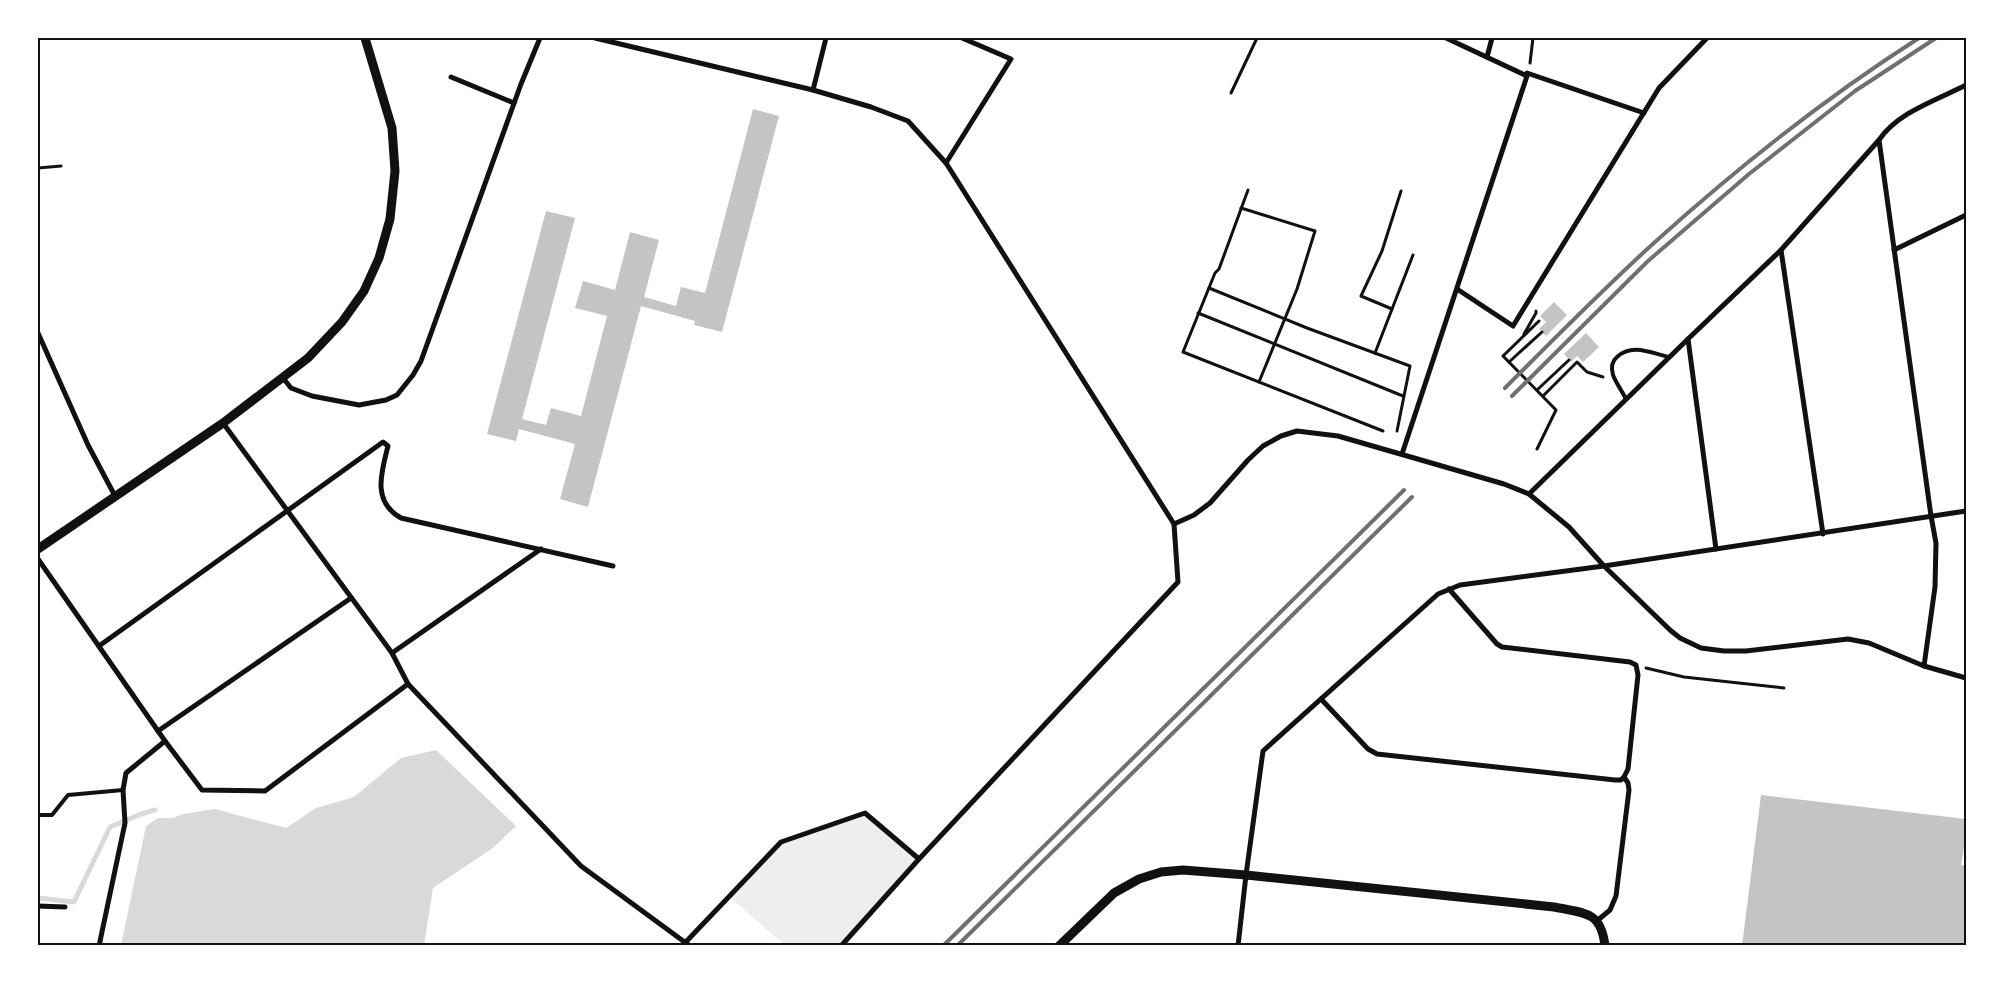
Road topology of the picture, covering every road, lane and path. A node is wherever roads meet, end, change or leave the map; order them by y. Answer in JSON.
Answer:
{"nodes":[{"id":1,"x":365,"y":38,"type":"edge"},
{"id":2,"x":540,"y":38,"type":"edge"},
{"id":3,"x":596,"y":38,"type":"edge"},
{"id":4,"x":826,"y":38,"type":"edge"},
{"id":5,"x":962,"y":38,"type":"edge"},
{"id":6,"x":1257,"y":38,"type":"edge"},
{"id":7,"x":1446,"y":38,"type":"edge"},
{"id":8,"x":1492,"y":38,"type":"edge"},
{"id":9,"x":1533,"y":38,"type":"edge"},
{"id":10,"x":1707,"y":38,"type":"edge"},
{"id":11,"x":1487,"y":57,"type":"junction"},
{"id":12,"x":1528,"y":73,"type":"joint"},
{"id":13,"x":451,"y":77,"type":"dead end"},
{"id":14,"x":1966,"y":85,"type":"edge"},
{"id":15,"x":813,"y":90,"type":"junction"},
{"id":16,"x":1231,"y":93,"type":"dead end"},
{"id":17,"x":514,"y":103,"type":"junction"},
{"id":18,"x":1644,"y":113,"type":"junction"},
{"id":19,"x":1880,"y":140,"type":"junction"},
{"id":20,"x":946,"y":163,"type":"junction"},
{"id":21,"x":61,"y":166,"type":"dead end"},
{"id":22,"x":38,"y":168,"type":"edge"},
{"id":23,"x":1248,"y":190,"type":"dead end"},
{"id":24,"x":1401,"y":191,"type":"dead end"},
{"id":25,"x":1241,"y":208,"type":"junction"},
{"id":26,"x":1966,"y":215,"type":"edge"},
{"id":27,"x":1781,"y":250,"type":"junction"},
{"id":28,"x":1894,"y":250,"type":"junction"},
{"id":29,"x":1413,"y":255,"type":"dead end"},
{"id":30,"x":1209,"y":288,"type":"junction"},
{"id":31,"x":1457,"y":290,"type":"junction"},
{"id":32,"x":1392,"y":309,"type":"junction"},
{"id":33,"x":1198,"y":314,"type":"junction"},
{"id":34,"x":1285,"y":319,"type":"junction"},
{"id":35,"x":1539,"y":321,"type":"dead end"},
{"id":36,"x":1542,"y":332,"type":"dead end"},
{"id":37,"x":38,"y":333,"type":"edge"},
{"id":38,"x":1688,"y":338,"type":"junction"},
{"id":39,"x":1275,"y":344,"type":"junction"},
{"id":40,"x":1375,"y":353,"type":"junction"},
{"id":41,"x":1669,"y":357,"type":"junction"},
{"id":42,"x":1569,"y":360,"type":"dead end"},
{"id":43,"x":1509,"y":362,"type":"junction"},
{"id":44,"x":283,"y":378,"type":"junction"},
{"id":45,"x":1259,"y":382,"type":"junction"},
{"id":46,"x":1607,"y":384,"type":"dead end"},
{"id":47,"x":1537,"y":390,"type":"junction"},
{"id":48,"x":1403,"y":396,"type":"junction"},
{"id":49,"x":1543,"y":396,"type":"junction"},
{"id":50,"x":1626,"y":398,"type":"junction"},
{"id":51,"x":223,"y":423,"type":"junction"},
{"id":52,"x":1383,"y":431,"type":"dead end"},
{"id":53,"x":1537,"y":449,"type":"dead end"},
{"id":54,"x":1393,"y":451,"type":"junction"},
{"id":55,"x":1402,"y":454,"type":"junction"},
{"id":56,"x":1529,"y":494,"type":"junction"},
{"id":57,"x":115,"y":496,"type":"junction"},
{"id":58,"x":287,"y":510,"type":"junction"},
{"id":59,"x":1966,"y":511,"type":"edge"},
{"id":60,"x":1931,"y":516,"type":"junction"},
{"id":61,"x":1174,"y":524,"type":"junction"},
{"id":62,"x":1823,"y":534,"type":"junction"},
{"id":63,"x":38,"y":549,"type":"edge"},
{"id":64,"x":541,"y":549,"type":"junction"},
{"id":65,"x":1716,"y":549,"type":"junction"},
{"id":66,"x":38,"y":559,"type":"edge"},
{"id":67,"x":613,"y":566,"type":"dead end"},
{"id":68,"x":1604,"y":566,"type":"junction"},
{"id":69,"x":1449,"y":589,"type":"junction"},
{"id":70,"x":351,"y":598,"type":"junction"},
{"id":71,"x":98,"y":646,"type":"junction"},
{"id":72,"x":392,"y":653,"type":"junction"},
{"id":73,"x":1636,"y":665,"type":"junction"},
{"id":74,"x":1924,"y":666,"type":"junction"},
{"id":75,"x":1966,"y":678,"type":"edge"},
{"id":76,"x":408,"y":684,"type":"junction"},
{"id":77,"x":1784,"y":688,"type":"dead end"},
{"id":78,"x":1321,"y":699,"type":"junction"},
{"id":79,"x":158,"y":731,"type":"junction"},
{"id":80,"x":165,"y":741,"type":"junction"},
{"id":81,"x":1624,"y":777,"type":"junction"},
{"id":82,"x":123,"y":790,"type":"junction"},
{"id":83,"x":38,"y":815,"type":"edge"},
{"id":84,"x":919,"y":859,"type":"junction"},
{"id":85,"x":1246,"y":875,"type":"junction"},
{"id":86,"x":38,"y":906,"type":"edge"},
{"id":87,"x":65,"y":907,"type":"dead end"},
{"id":88,"x":1598,"y":920,"type":"junction"},
{"id":89,"x":686,"y":944,"type":"edge"},
{"id":90,"x":100,"y":946,"type":"edge"},
{"id":91,"x":841,"y":946,"type":"edge"},
{"id":92,"x":1059,"y":946,"type":"edge"},
{"id":93,"x":1238,"y":946,"type":"edge"},
{"id":94,"x":1605,"y":946,"type":"edge"}],
"edges":[{"from":1,"to":44,"type":"street"},
{"from":2,"to":17,"type":"street"},
{"from":3,"to":15,"type":"street"},
{"from":4,"to":15,"type":"street"},
{"from":5,"to":20,"type":"street"},
{"from":6,"to":16,"type":"path"},
{"from":7,"to":11,"type":"street"},
{"from":8,"to":11,"type":"street"},
{"from":9,"to":12,"type":"path"},
{"from":10,"to":18,"type":"street"},
{"from":11,"to":31,"type":"street"},
{"from":12,"to":18,"type":"street"},
{"from":13,"to":17,"type":"street"},
{"from":14,"to":19,"type":"street"},
{"from":15,"to":20,"type":"street"},
{"from":17,"to":44,"type":"street"},
{"from":18,"to":31,"type":"street"},
{"from":19,"to":27,"type":"street"},
{"from":19,"to":28,"type":"street"},
{"from":20,"to":61,"type":"street"},
{"from":21,"to":22,"type":"path"},
{"from":23,"to":25,"type":"path"},
{"from":24,"to":32,"type":"path"},
{"from":25,"to":30,"type":"path"},
{"from":25,"to":34,"type":"path"},
{"from":26,"to":28,"type":"street"},
{"from":27,"to":38,"type":"street"},
{"from":27,"to":62,"type":"street"},
{"from":28,"to":60,"type":"street"},
{"from":29,"to":32,"type":"path"},
{"from":30,"to":33,"type":"path"},
{"from":30,"to":34,"type":"path"},
{"from":31,"to":55,"type":"street"},
{"from":32,"to":40,"type":"path"},
{"from":33,"to":39,"type":"path"},
{"from":33,"to":45,"type":"path"},
{"from":34,"to":39,"type":"path"},
{"from":34,"to":40,"type":"path"},
{"from":35,"to":43,"type":"path"},
{"from":36,"to":43,"type":"path"},
{"from":37,"to":57,"type":"street"},
{"from":38,"to":41,"type":"street"},
{"from":38,"to":65,"type":"street"},
{"from":39,"to":45,"type":"path"},
{"from":39,"to":48,"type":"path"},
{"from":40,"to":48,"type":"path"},
{"from":41,"to":50,"type":"street"},
{"from":41,"to":50,"type":"lane"},
{"from":42,"to":47,"type":"path"},
{"from":43,"to":47,"type":"path"},
{"from":44,"to":51,"type":"street"},
{"from":45,"to":52,"type":"path"},
{"from":46,"to":49,"type":"path"},
{"from":47,"to":49,"type":"path"},
{"from":48,"to":54,"type":"path"},
{"from":49,"to":53,"type":"path"},
{"from":50,"to":56,"type":"street"},
{"from":51,"to":57,"type":"street"},
{"from":51,"to":58,"type":"street"},
{"from":54,"to":55,"type":"street"},
{"from":54,"to":61,"type":"street"},
{"from":55,"to":56,"type":"street"},
{"from":56,"to":68,"type":"street"},
{"from":57,"to":63,"type":"street"},
{"from":58,"to":64,"type":"street"},
{"from":58,"to":70,"type":"street"},
{"from":58,"to":71,"type":"street"},
{"from":59,"to":60,"type":"street"},
{"from":60,"to":62,"type":"street"},
{"from":60,"to":74,"type":"street"},
{"from":61,"to":84,"type":"street"},
{"from":62,"to":65,"type":"street"},
{"from":64,"to":67,"type":"street"},
{"from":64,"to":72,"type":"street"},
{"from":65,"to":68,"type":"street"},
{"from":66,"to":71,"type":"street"},
{"from":68,"to":69,"type":"street"},
{"from":68,"to":74,"type":"street"},
{"from":69,"to":73,"type":"street"},
{"from":69,"to":78,"type":"street"},
{"from":70,"to":72,"type":"street"},
{"from":70,"to":79,"type":"street"},
{"from":71,"to":79,"type":"street"},
{"from":72,"to":76,"type":"street"},
{"from":73,"to":77,"type":"path"},
{"from":73,"to":81,"type":"street"},
{"from":74,"to":75,"type":"street"},
{"from":76,"to":80,"type":"street"},
{"from":76,"to":89,"type":"street"},
{"from":78,"to":81,"type":"street"},
{"from":78,"to":85,"type":"street"},
{"from":79,"to":80,"type":"street"},
{"from":80,"to":82,"type":"street"},
{"from":81,"to":88,"type":"street"},
{"from":82,"to":83,"type":"lane"},
{"from":82,"to":90,"type":"street"},
{"from":84,"to":89,"type":"street"},
{"from":84,"to":91,"type":"street"},
{"from":85,"to":88,"type":"street"},
{"from":85,"to":92,"type":"street"},
{"from":85,"to":93,"type":"street"},
{"from":86,"to":87,"type":"street"},
{"from":88,"to":94,"type":"street"}]}
